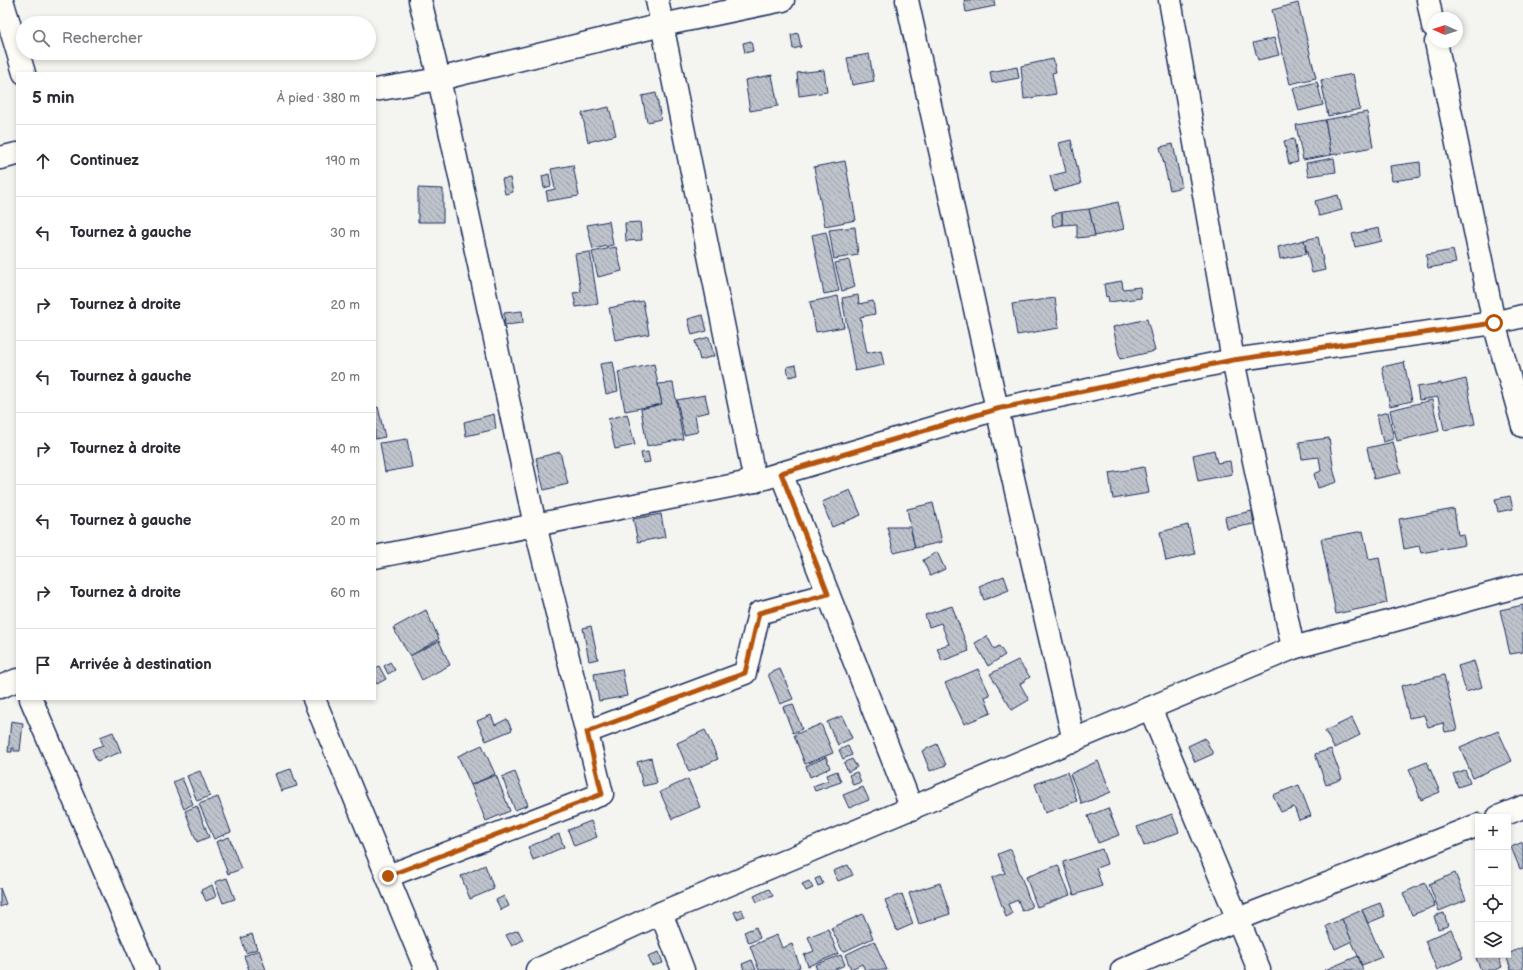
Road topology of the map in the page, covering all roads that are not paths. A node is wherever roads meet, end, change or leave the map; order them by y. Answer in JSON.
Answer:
{"nodes":[{"id":1,"x":2,"y":0,"type":"edge"},
{"id":2,"x":420,"y":0,"type":"edge"},
{"id":3,"x":657,"y":0,"type":"edge"},
{"id":4,"x":783,"y":0,"type":"edge"},
{"id":5,"x":907,"y":0,"type":"edge"},
{"id":6,"x":1170,"y":0,"type":"edge"},
{"id":7,"x":1428,"y":0,"type":"edge"},
{"id":8,"x":1430,"y":12,"type":"edge"},
{"id":9,"x":662,"y":25,"type":"junction"},
{"id":10,"x":16,"y":46,"type":"edge"},
{"id":11,"x":1437,"y":48,"type":"edge"},
{"id":12,"x":20,"y":60,"type":"edge"},
{"id":13,"x":24,"y":72,"type":"edge"},
{"id":14,"x":439,"y":79,"type":"junction"},
{"id":15,"x":376,"y":90,"type":"edge"},
{"id":16,"x":16,"y":154,"type":"edge"},
{"id":17,"x":0,"y":158,"type":"edge"},
{"id":18,"x":1523,"y":316,"type":"edge"},
{"id":19,"x":1494,"y":323,"type":"junction"},
{"id":20,"x":1233,"y":360,"type":"junction"},
{"id":21,"x":997,"y":409,"type":"junction"},
{"id":22,"x":1523,"y":426,"type":"edge"},
{"id":23,"x":781,"y":473,"type":"junction"},
{"id":24,"x":755,"y":481,"type":"junction"},
{"id":25,"x":535,"y":524,"type":"junction"},
{"id":26,"x":376,"y":557,"type":"edge"},
{"id":27,"x":1523,"y":585,"type":"edge"},
{"id":28,"x":828,"y":594,"type":"junction"},
{"id":29,"x":1293,"y":648,"type":"junction"},
{"id":30,"x":16,"y":680,"type":"edge"},
{"id":31,"x":0,"y":687,"type":"edge"},
{"id":32,"x":31,"y":700,"type":"edge"},
{"id":33,"x":314,"y":700,"type":"edge"},
{"id":34,"x":1150,"y":708,"type":"junction"},
{"id":35,"x":587,"y":732,"type":"junction"},
{"id":36,"x":1074,"y":741,"type":"junction"},
{"id":37,"x":1523,"y":807,"type":"edge"},
{"id":38,"x":912,"y":808,"type":"junction"},
{"id":39,"x":1506,"y":814,"type":"edge"},
{"id":40,"x":1475,"y":826,"type":"edge"},
{"id":41,"x":388,"y":876,"type":"junction"},
{"id":42,"x":661,"y":913,"type":"junction"},
{"id":43,"x":1238,"y":919,"type":"junction"},
{"id":44,"x":147,"y":970,"type":"edge"},
{"id":45,"x":426,"y":970,"type":"edge"},
{"id":46,"x":537,"y":970,"type":"edge"},
{"id":47,"x":683,"y":970,"type":"edge"},
{"id":48,"x":1122,"y":970,"type":"edge"},
{"id":49,"x":1259,"y":970,"type":"edge"}],
"edges":[{"from":1,"to":10,"type":"street"},
{"from":2,"to":14,"type":"street"},
{"from":3,"to":9,"type":"street"},
{"from":4,"to":9,"type":"street"},
{"from":5,"to":21,"type":"street"},
{"from":6,"to":20,"type":"street"},
{"from":7,"to":8,"type":"street"},
{"from":9,"to":14,"type":"street"},
{"from":9,"to":24,"type":"street"},
{"from":11,"to":19,"type":"street"},
{"from":12,"to":13,"type":"street"},
{"from":14,"to":15,"type":"street"},
{"from":14,"to":25,"type":"street"},
{"from":16,"to":17,"type":"street"},
{"from":18,"to":19,"type":"street"},
{"from":19,"to":20,"type":"street"},
{"from":19,"to":22,"type":"street"},
{"from":20,"to":21,"type":"street"},
{"from":20,"to":29,"type":"street"},
{"from":21,"to":23,"type":"street"},
{"from":21,"to":36,"type":"street"},
{"from":23,"to":24,"type":"street"},
{"from":23,"to":28,"type":"street"},
{"from":24,"to":25,"type":"street"},
{"from":25,"to":26,"type":"street"},
{"from":25,"to":35,"type":"street"},
{"from":27,"to":29,"type":"street"},
{"from":28,"to":35,"type":"street"},
{"from":28,"to":38,"type":"street"},
{"from":29,"to":34,"type":"street"},
{"from":30,"to":31,"type":"street"},
{"from":32,"to":44,"type":"street"},
{"from":33,"to":41,"type":"street"},
{"from":34,"to":36,"type":"street"},
{"from":34,"to":43,"type":"street"},
{"from":35,"to":41,"type":"street"},
{"from":36,"to":38,"type":"street"},
{"from":37,"to":39,"type":"street"},
{"from":38,"to":42,"type":"street"},
{"from":40,"to":43,"type":"street"},
{"from":41,"to":45,"type":"street"},
{"from":42,"to":46,"type":"street"},
{"from":42,"to":47,"type":"street"},
{"from":43,"to":48,"type":"street"},
{"from":43,"to":49,"type":"street"}]}
